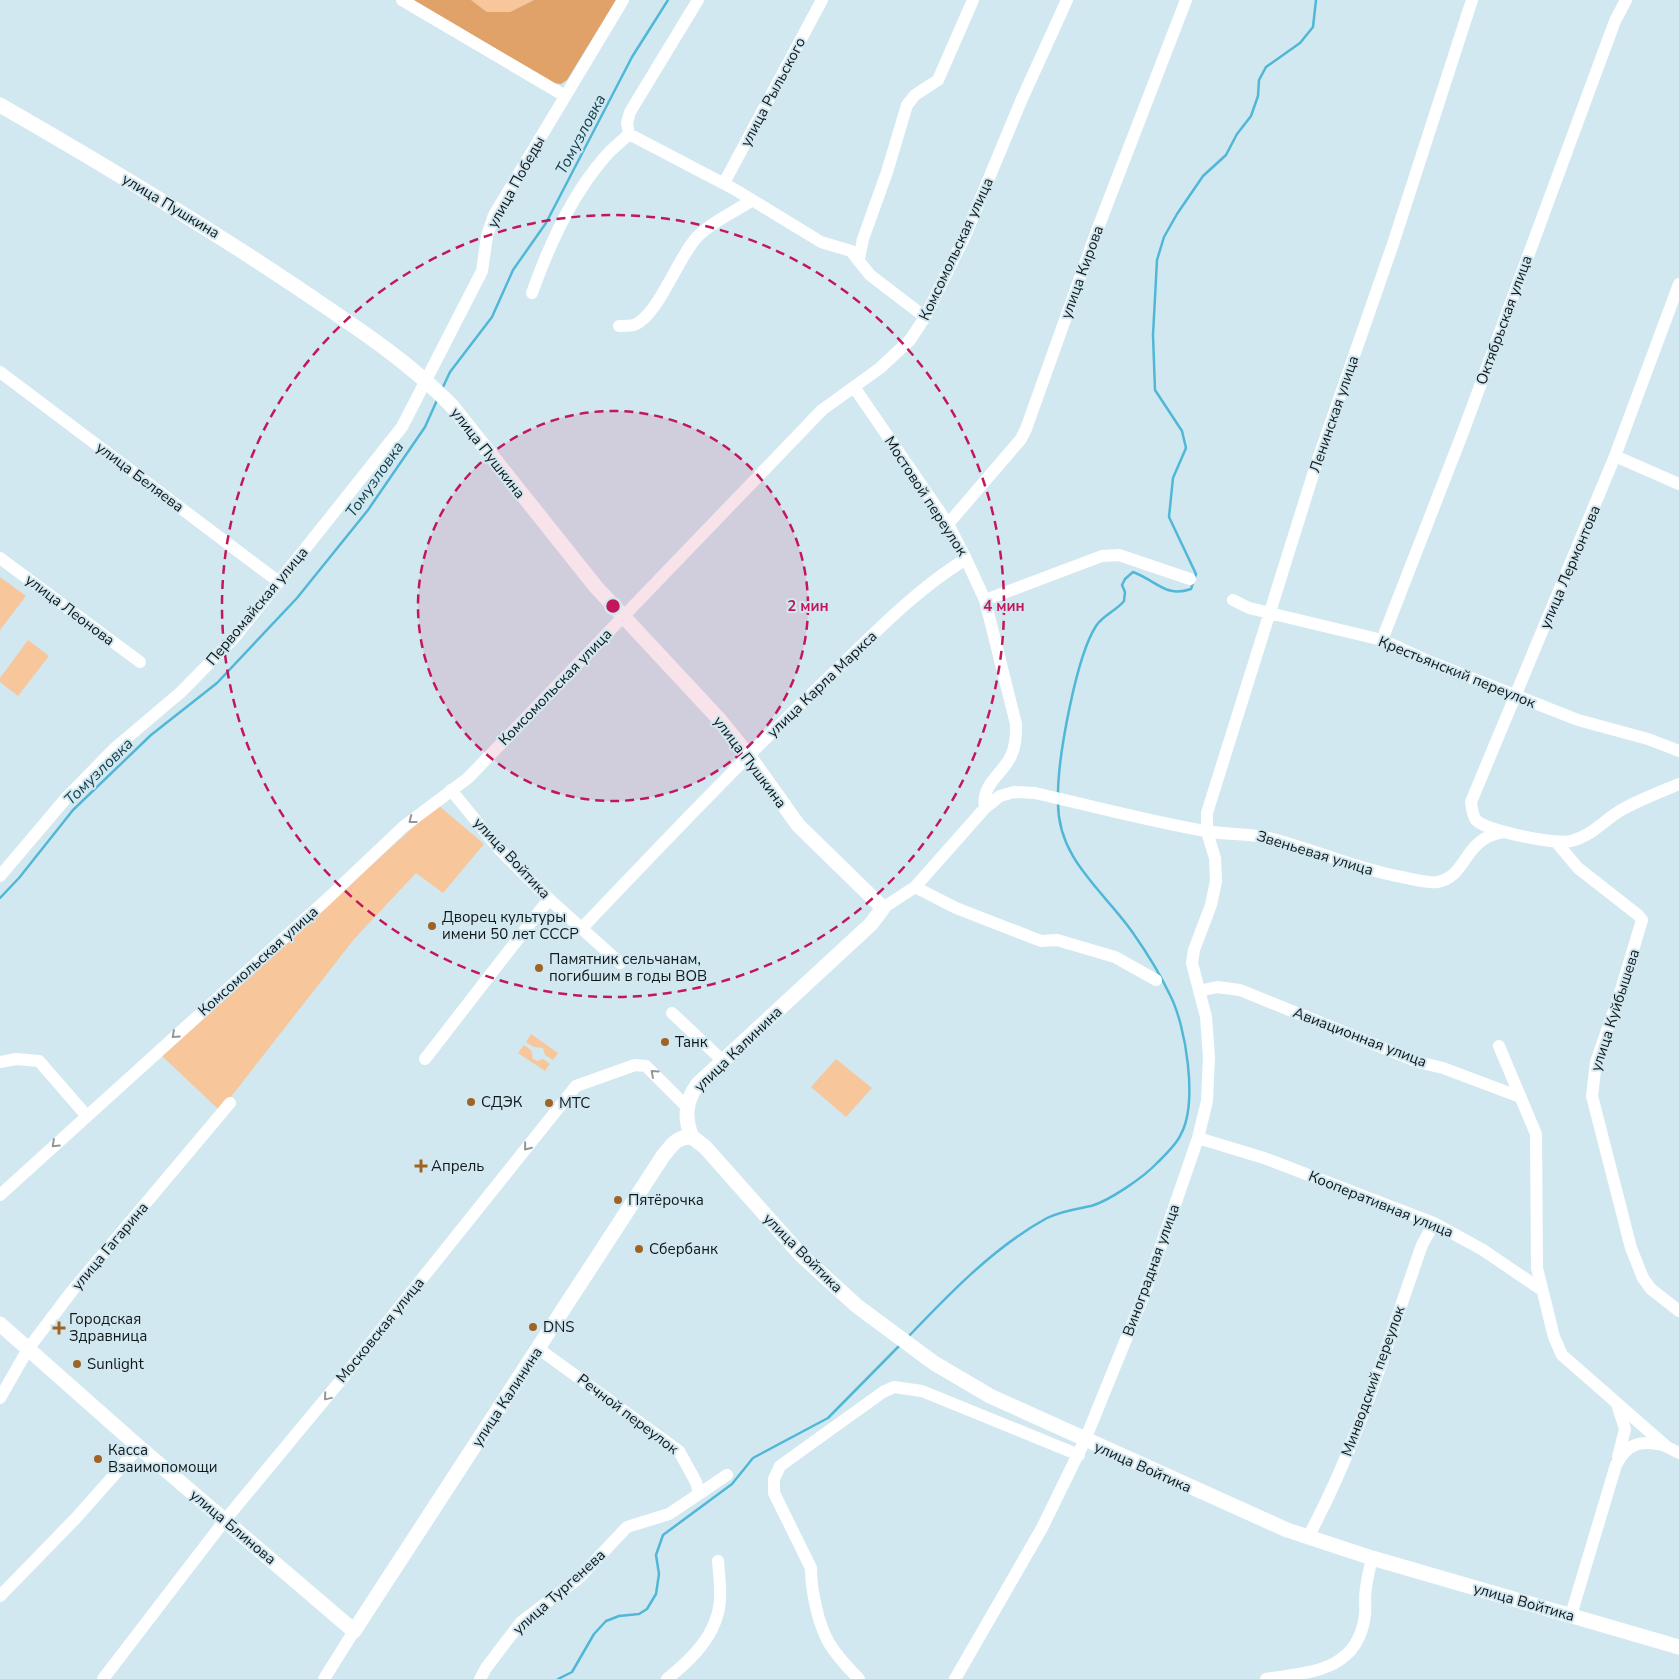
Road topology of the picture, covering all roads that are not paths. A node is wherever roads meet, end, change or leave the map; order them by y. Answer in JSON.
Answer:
{"nodes":[{"id":1,"x":402,"y":0,"type":"edge"},
{"id":2,"x":623,"y":0,"type":"edge"},
{"id":3,"x":698,"y":0,"type":"edge"},
{"id":4,"x":822,"y":0,"type":"edge"},
{"id":5,"x":974,"y":0,"type":"edge"},
{"id":6,"x":1066,"y":0,"type":"edge"},
{"id":7,"x":1186,"y":0,"type":"edge"},
{"id":8,"x":1472,"y":0,"type":"edge"},
{"id":9,"x":1626,"y":0,"type":"edge"},
{"id":10,"x":564,"y":96,"type":"junction"},
{"id":11,"x":0,"y":105,"type":"edge"},
{"id":12,"x":629,"y":134,"type":"junction"},
{"id":13,"x":724,"y":183,"type":"junction"},
{"id":14,"x":752,"y":200,"type":"junction"},
{"id":15,"x":859,"y":259,"type":"junction"},
{"id":16,"x":1679,"y":284,"type":"edge"},
{"id":17,"x":532,"y":293,"type":"dead end"},
{"id":18,"x":925,"y":317,"type":"junction"},
{"id":19,"x":619,"y":326,"type":"dead end"},
{"id":20,"x":0,"y":372,"type":"edge"},
{"id":21,"x":427,"y":381,"type":"junction"},
{"id":22,"x":854,"y":387,"type":"junction"},
{"id":23,"x":1615,"y":456,"type":"junction"},
{"id":24,"x":1679,"y":484,"type":"edge"},
{"id":25,"x":948,"y":524,"type":"junction"},
{"id":26,"x":0,"y":558,"type":"edge"},
{"id":27,"x":966,"y":559,"type":"junction"},
{"id":28,"x":1190,"y":579,"type":"dead end"},
{"id":29,"x":279,"y":582,"type":"junction"},
{"id":30,"x":985,"y":600,"type":"junction"},
{"id":31,"x":1233,"y":600,"type":"dead end"},
{"id":32,"x":1271,"y":613,"type":"junction"},
{"id":33,"x":623,"y":616,"type":"junction"},
{"id":34,"x":1382,"y":640,"type":"junction"},
{"id":35,"x":140,"y":662,"type":"dead end"},
{"id":36,"x":1516,"y":695,"type":"junction"},
{"id":37,"x":1679,"y":751,"type":"edge"},
{"id":38,"x":748,"y":755,"type":"junction"},
{"id":39,"x":1679,"y":784,"type":"edge"},
{"id":40,"x":451,"y":790,"type":"junction"},
{"id":41,"x":1078,"y":803,"type":"joint"},
{"id":42,"x":985,"y":808,"type":"junction"},
{"id":43,"x":1208,"y":832,"type":"junction"},
{"id":44,"x":1503,"y":832,"type":"junction"},
{"id":45,"x":1557,"y":843,"type":"junction"},
{"id":46,"x":0,"y":876,"type":"edge"},
{"id":47,"x":915,"y":887,"type":"junction"},
{"id":48,"x":549,"y":899,"type":"junction"},
{"id":49,"x":883,"y":908,"type":"junction"},
{"id":50,"x":582,"y":928,"type":"junction"},
{"id":51,"x":620,"y":963,"type":"dead end"},
{"id":52,"x":1156,"y":980,"type":"dead end"},
{"id":53,"x":1199,"y":992,"type":"junction"},
{"id":54,"x":672,"y":1013,"type":"dead end"},
{"id":55,"x":1499,"y":1046,"type":"dead end"},
{"id":56,"x":425,"y":1059,"type":"dead end"},
{"id":57,"x":723,"y":1061,"type":"junction"},
{"id":58,"x":0,"y":1062,"type":"edge"},
{"id":59,"x":1520,"y":1097,"type":"junction"},
{"id":60,"x":230,"y":1103,"type":"dead end"},
{"id":61,"x":688,"y":1108,"type":"junction"},
{"id":62,"x":86,"y":1115,"type":"junction"},
{"id":63,"x":692,"y":1137,"type":"junction"},
{"id":64,"x":1198,"y":1138,"type":"junction"},
{"id":65,"x":0,"y":1195,"type":"edge"},
{"id":66,"x":1434,"y":1223,"type":"junction"},
{"id":67,"x":1542,"y":1290,"type":"junction"},
{"id":68,"x":1679,"y":1311,"type":"edge"},
{"id":69,"x":0,"y":1324,"type":"edge"},
{"id":70,"x":28,"y":1349,"type":"junction"},
{"id":71,"x":539,"y":1349,"type":"junction"},
{"id":72,"x":0,"y":1398,"type":"edge"},
{"id":73,"x":1617,"y":1404,"type":"junction"},
{"id":74,"x":1085,"y":1440,"type":"junction"},
{"id":75,"x":139,"y":1447,"type":"junction"},
{"id":76,"x":1667,"y":1447,"type":"junction"},
{"id":77,"x":1679,"y":1453,"type":"edge"},
{"id":78,"x":1078,"y":1455,"type":"junction"},
{"id":79,"x":1616,"y":1465,"type":"junction"},
{"id":80,"x":727,"y":1475,"type":"dead end"},
{"id":81,"x":699,"y":1493,"type":"junction"},
{"id":82,"x":225,"y":1520,"type":"junction"},
{"id":83,"x":1308,"y":1537,"type":"junction"},
{"id":84,"x":1372,"y":1558,"type":"junction"},
{"id":85,"x":718,"y":1561,"type":"dead end"},
{"id":86,"x":0,"y":1596,"type":"edge"},
{"id":87,"x":1571,"y":1615,"type":"junction"},
{"id":88,"x":354,"y":1631,"type":"junction"},
{"id":89,"x":1679,"y":1647,"type":"edge"},
{"id":90,"x":325,"y":1678,"type":"edge"},
{"id":91,"x":103,"y":1679,"type":"edge"},
{"id":92,"x":480,"y":1679,"type":"edge"},
{"id":93,"x":667,"y":1679,"type":"edge"},
{"id":94,"x":859,"y":1679,"type":"edge"},
{"id":95,"x":955,"y":1679,"type":"edge"},
{"id":96,"x":1266,"y":1679,"type":"edge"}],
"edges":[{"from":1,"to":10,"type":"street"},
{"from":2,"to":10,"type":"street","name":"улица Победы"},
{"from":3,"to":12,"type":"street"},
{"from":4,"to":13,"type":"street","name":"улица Рыльского"},
{"from":5,"to":15,"type":"street"},
{"from":6,"to":18,"type":"street","name":"Комсомольская улица"},
{"from":7,"to":25,"type":"street","name":"улица Кирова"},
{"from":8,"to":32,"type":"street","name":"Ленинская улица"},
{"from":9,"to":34,"type":"street","name":"Октябрьская улица"},
{"from":10,"to":21,"type":"street","name":"улица Победы"},
{"from":11,"to":21,"type":"main road","name":"улица Пушкина"},
{"from":12,"to":13,"type":"street"},
{"from":12,"to":17,"type":"street"},
{"from":13,"to":14,"type":"street"},
{"from":14,"to":15,"type":"street"},
{"from":14,"to":19,"type":"street"},
{"from":15,"to":18,"type":"street"},
{"from":16,"to":23,"type":"street","name":"улица Лермонтова"},
{"from":18,"to":22,"type":"street","name":"Комсомольская улица"},
{"from":20,"to":29,"type":"street","name":"улица Беляева"},
{"from":21,"to":29,"type":"street","name":"Первомайская улица"},
{"from":21,"to":33,"type":"main road","name":"улица Пушкина"},
{"from":22,"to":25,"type":"street","name":"Мостовой переулок"},
{"from":22,"to":33,"type":"street","name":"Комсомольская улица"},
{"from":23,"to":24,"type":"street"},
{"from":23,"to":36,"type":"street","name":"улица Лермонтова"},
{"from":25,"to":27,"type":"street","name":"Мостовой переулок"},
{"from":26,"to":35,"type":"street","name":"улица Леонова"},
{"from":27,"to":30,"type":"street","name":"Мостовой переулок"},
{"from":27,"to":38,"type":"street","name":"улица Карла Маркса"},
{"from":28,"to":30,"type":"street"},
{"from":29,"to":46,"type":"street","name":"Первомайская улица"},
{"from":30,"to":42,"type":"street","name":"Мостовой переулок"},
{"from":31,"to":32,"type":"street","name":"Крестьянский переулок"},
{"from":32,"to":34,"type":"street","name":"Крестьянский переулок"},
{"from":32,"to":43,"type":"street","name":"Ленинская улица"},
{"from":33,"to":38,"type":"main road","name":"улица Пушкина"},
{"from":33,"to":40,"type":"street","name":"Комсомольская улица"},
{"from":34,"to":36,"type":"street","name":"Крестьянский переулок"},
{"from":36,"to":37,"type":"street","name":"Крестьянский переулок"},
{"from":36,"to":44,"type":"street","name":"улица Лермонтова"},
{"from":38,"to":49,"type":"main road","name":"улица Пушкина"},
{"from":38,"to":50,"type":"street","name":"улица Карла Маркса"},
{"from":39,"to":45,"type":"street"},
{"from":40,"to":48,"type":"street","name":"улица Войтика"},
{"from":40,"to":62,"type":"street","name":"Комсомольская улица","one_way":true},
{"from":41,"to":42,"type":"street","name":"улица Калинина"},
{"from":41,"to":43,"type":"street","name":"Звеньевая улица"},
{"from":42,"to":47,"type":"street","name":"улица Калинина"},
{"from":43,"to":44,"type":"street","name":"Звеньевая улица"},
{"from":43,"to":53,"type":"street","name":"Виноградная улица"},
{"from":44,"to":45,"type":"street","name":"улица Лермонтова"},
{"from":45,"to":68,"type":"street","name":"улица Куйбышева"},
{"from":47,"to":49,"type":"street","name":"улица Калинина"},
{"from":47,"to":52,"type":"street"},
{"from":48,"to":50,"type":"street","name":"улица Войтика"},
{"from":48,"to":56,"type":"street"},
{"from":49,"to":57,"type":"main road","name":"улица Калинина"},
{"from":50,"to":51,"type":"street","name":"улица Войтика"},
{"from":53,"to":59,"type":"street","name":"Авиационная улица"},
{"from":53,"to":64,"type":"street","name":"Виноградная улица"},
{"from":54,"to":57,"type":"street"},
{"from":55,"to":59,"type":"street"},
{"from":57,"to":61,"type":"main road","name":"улица Калинина"},
{"from":58,"to":62,"type":"street"},
{"from":59,"to":67,"type":"street"},
{"from":60,"to":70,"type":"street","name":"улица Гагарина"},
{"from":61,"to":63,"type":"main road","name":"улица Калинина"},
{"from":61,"to":82,"type":"street","name":"Московская улица","one_way":true},
{"from":62,"to":65,"type":"street","name":"Комсомольская улица","one_way":true},
{"from":63,"to":71,"type":"main road","name":"улица Калинина"},
{"from":63,"to":74,"type":"main road","name":"улица Войтика"},
{"from":64,"to":66,"type":"street","name":"Кооперативная улица"},
{"from":64,"to":74,"type":"street","name":"Виноградная улица"},
{"from":66,"to":67,"type":"street","name":"Кооперативная улица"},
{"from":66,"to":83,"type":"street","name":"Минводский переулок"},
{"from":67,"to":73,"type":"street"},
{"from":69,"to":70,"type":"main road","name":"улица Блинова"},
{"from":70,"to":72,"type":"street","name":"улица Гагарина"},
{"from":70,"to":75,"type":"main road","name":"улица Блинова"},
{"from":71,"to":81,"type":"street","name":"Речной переулок"},
{"from":71,"to":88,"type":"main road","name":"улица Калинина"},
{"from":73,"to":76,"type":"street"},
{"from":73,"to":79,"type":"street"},
{"from":74,"to":78,"type":"street","name":"Виноградная улица"},
{"from":74,"to":83,"type":"main road","name":"улица Войтика"},
{"from":75,"to":82,"type":"main road","name":"улица Блинова"},
{"from":75,"to":86,"type":"street"},
{"from":76,"to":77,"type":"street"},
{"from":76,"to":79,"type":"street"},
{"from":78,"to":94,"type":"street"},
{"from":78,"to":95,"type":"street","name":"Виноградная улица"},
{"from":79,"to":87,"type":"street"},
{"from":80,"to":81,"type":"street","name":"улица Тургенева"},
{"from":81,"to":92,"type":"street","name":"улица Тургенева"},
{"from":82,"to":88,"type":"main road","name":"улица Блинова"},
{"from":82,"to":91,"type":"street","name":"Московская улица"},
{"from":83,"to":84,"type":"main road","name":"улица Войтика"},
{"from":84,"to":87,"type":"main road","name":"улица Войтика"},
{"from":84,"to":96,"type":"street"},
{"from":85,"to":93,"type":"street"},
{"from":87,"to":89,"type":"main road","name":"улица Войтика"},
{"from":88,"to":90,"type":"street","name":"улица Калинина"}]}
